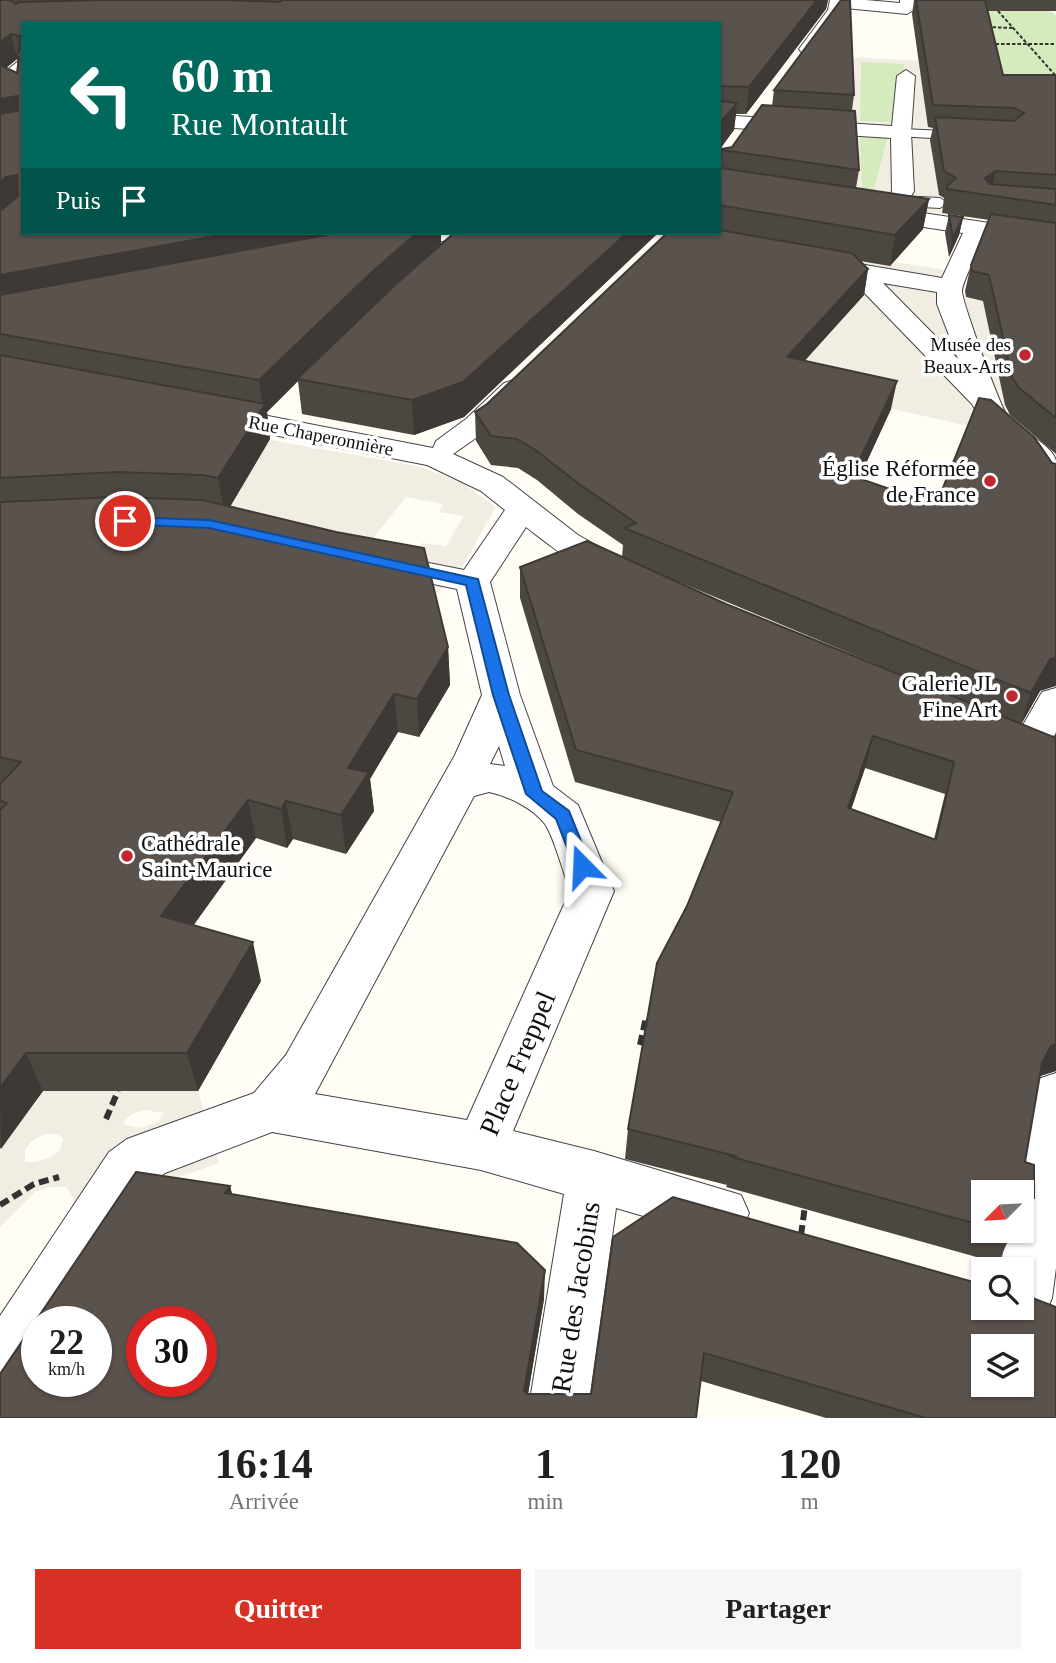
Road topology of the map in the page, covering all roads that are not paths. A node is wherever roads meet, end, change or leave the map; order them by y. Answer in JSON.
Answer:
{"nodes":[{"id":1,"x":908,"y":0,"type":"edge"},
{"id":2,"x":838,"y":1,"type":"edge"},
{"id":3,"x":0,"y":61,"type":"edge"},
{"id":4,"x":799,"y":63,"type":"edge"},
{"id":5,"x":21,"y":65,"type":"edge"},
{"id":6,"x":21,"y":67,"type":"edge"},
{"id":7,"x":906,"y":76,"type":"dead end"},
{"id":8,"x":21,"y":90,"type":"edge"},
{"id":9,"x":768,"y":103,"type":"edge"},
{"id":10,"x":721,"y":121,"type":"edge"},
{"id":11,"x":752,"y":122,"type":"junction"},
{"id":12,"x":901,"y":133,"type":"junction"},
{"id":13,"x":986,"y":136,"type":"edge"},
{"id":14,"x":739,"y":141,"type":"edge"},
{"id":15,"x":940,"y":203,"type":"dead end"},
{"id":16,"x":843,"y":208,"type":"edge"},
{"id":17,"x":896,"y":211,"type":"junction"},
{"id":18,"x":973,"y":235,"type":"dead end"},
{"id":19,"x":1056,"y":240,"type":"edge"},
{"id":20,"x":453,"y":243,"type":"edge"},
{"id":21,"x":370,"y":248,"type":"edge"},
{"id":22,"x":800,"y":261,"type":"edge"},
{"id":23,"x":858,"y":272,"type":"junction"},
{"id":24,"x":949,"y":287,"type":"junction"},
{"id":25,"x":533,"y":370,"type":"edge"},
{"id":26,"x":985,"y":402,"type":"junction"},
{"id":27,"x":190,"y":411,"type":"edge"},
{"id":28,"x":442,"y":453,"type":"junction"},
{"id":29,"x":1056,"y":484,"type":"edge"},
{"id":30,"x":522,"y":509,"type":"junction"},
{"id":31,"x":352,"y":557,"type":"edge"},
{"id":32,"x":473,"y":582,"type":"junction"},
{"id":33,"x":652,"y":587,"type":"edge"},
{"id":34,"x":501,"y":695,"type":"junction"},
{"id":35,"x":460,"y":784,"type":"junction"},
{"id":36,"x":535,"y":794,"type":"junction"},
{"id":37,"x":1056,"y":1095,"type":"edge"},
{"id":38,"x":272,"y":1109,"type":"junction"},
{"id":39,"x":481,"y":1146,"type":"junction"},
{"id":40,"x":594,"y":1176,"type":"junction"},
{"id":41,"x":803,"y":1220,"type":"dead end"},
{"id":42,"x":1010,"y":1257,"type":"edge"},
{"id":43,"x":1034,"y":1303,"type":"edge"},
{"id":44,"x":1056,"y":1310,"type":"edge"},
{"id":45,"x":0,"y":1369,"type":"edge"},
{"id":46,"x":557,"y":1418,"type":"edge"}],
"edges":[{"from":1,"to":2,"type":"street"},
{"from":2,"to":4,"type":"street"},
{"from":3,"to":5,"type":"street"},
{"from":6,"to":8,"type":"street"},
{"from":7,"to":12,"type":"street"},
{"from":9,"to":11,"type":"street"},
{"from":10,"to":11,"type":"street"},
{"from":11,"to":12,"type":"street"},
{"from":11,"to":14,"type":"street"},
{"from":12,"to":13,"type":"lane"},
{"from":12,"to":17,"type":"street"},
{"from":15,"to":17,"type":"lane"},
{"from":16,"to":17,"type":"street"},
{"from":17,"to":19,"type":"street"},
{"from":18,"to":24,"type":"street"},
{"from":20,"to":21,"type":"street"},
{"from":22,"to":23,"type":"street"},
{"from":23,"to":24,"type":"street"},
{"from":23,"to":26,"type":"street"},
{"from":24,"to":26,"type":"street"},
{"from":25,"to":28,"type":"street"},
{"from":26,"to":29,"type":"street"},
{"from":27,"to":28,"type":"street","name":"Rue Chaperonnière"},
{"from":28,"to":30,"type":"street","name":"Rue Chaperonnière"},
{"from":30,"to":32,"type":"street"},
{"from":30,"to":33,"type":"street","name":"Rue Chaperonnière"},
{"from":31,"to":32,"type":"street"},
{"from":32,"to":34,"type":"street"},
{"from":34,"to":35,"type":"street"},
{"from":34,"to":36,"type":"street"},
{"from":35,"to":36,"type":"street","name":"Place Freppel"},
{"from":35,"to":38,"type":"street"},
{"from":36,"to":39,"type":"street","name":"Place Freppel"},
{"from":37,"to":42,"type":"street"},
{"from":38,"to":39,"type":"street","name":"Place Freppel"},
{"from":38,"to":45,"type":"street"},
{"from":39,"to":40,"type":"street"},
{"from":40,"to":41,"type":"street"},
{"from":40,"to":46,"type":"street","name":"Rue des Jacobins"},
{"from":43,"to":44,"type":"street"}]}
